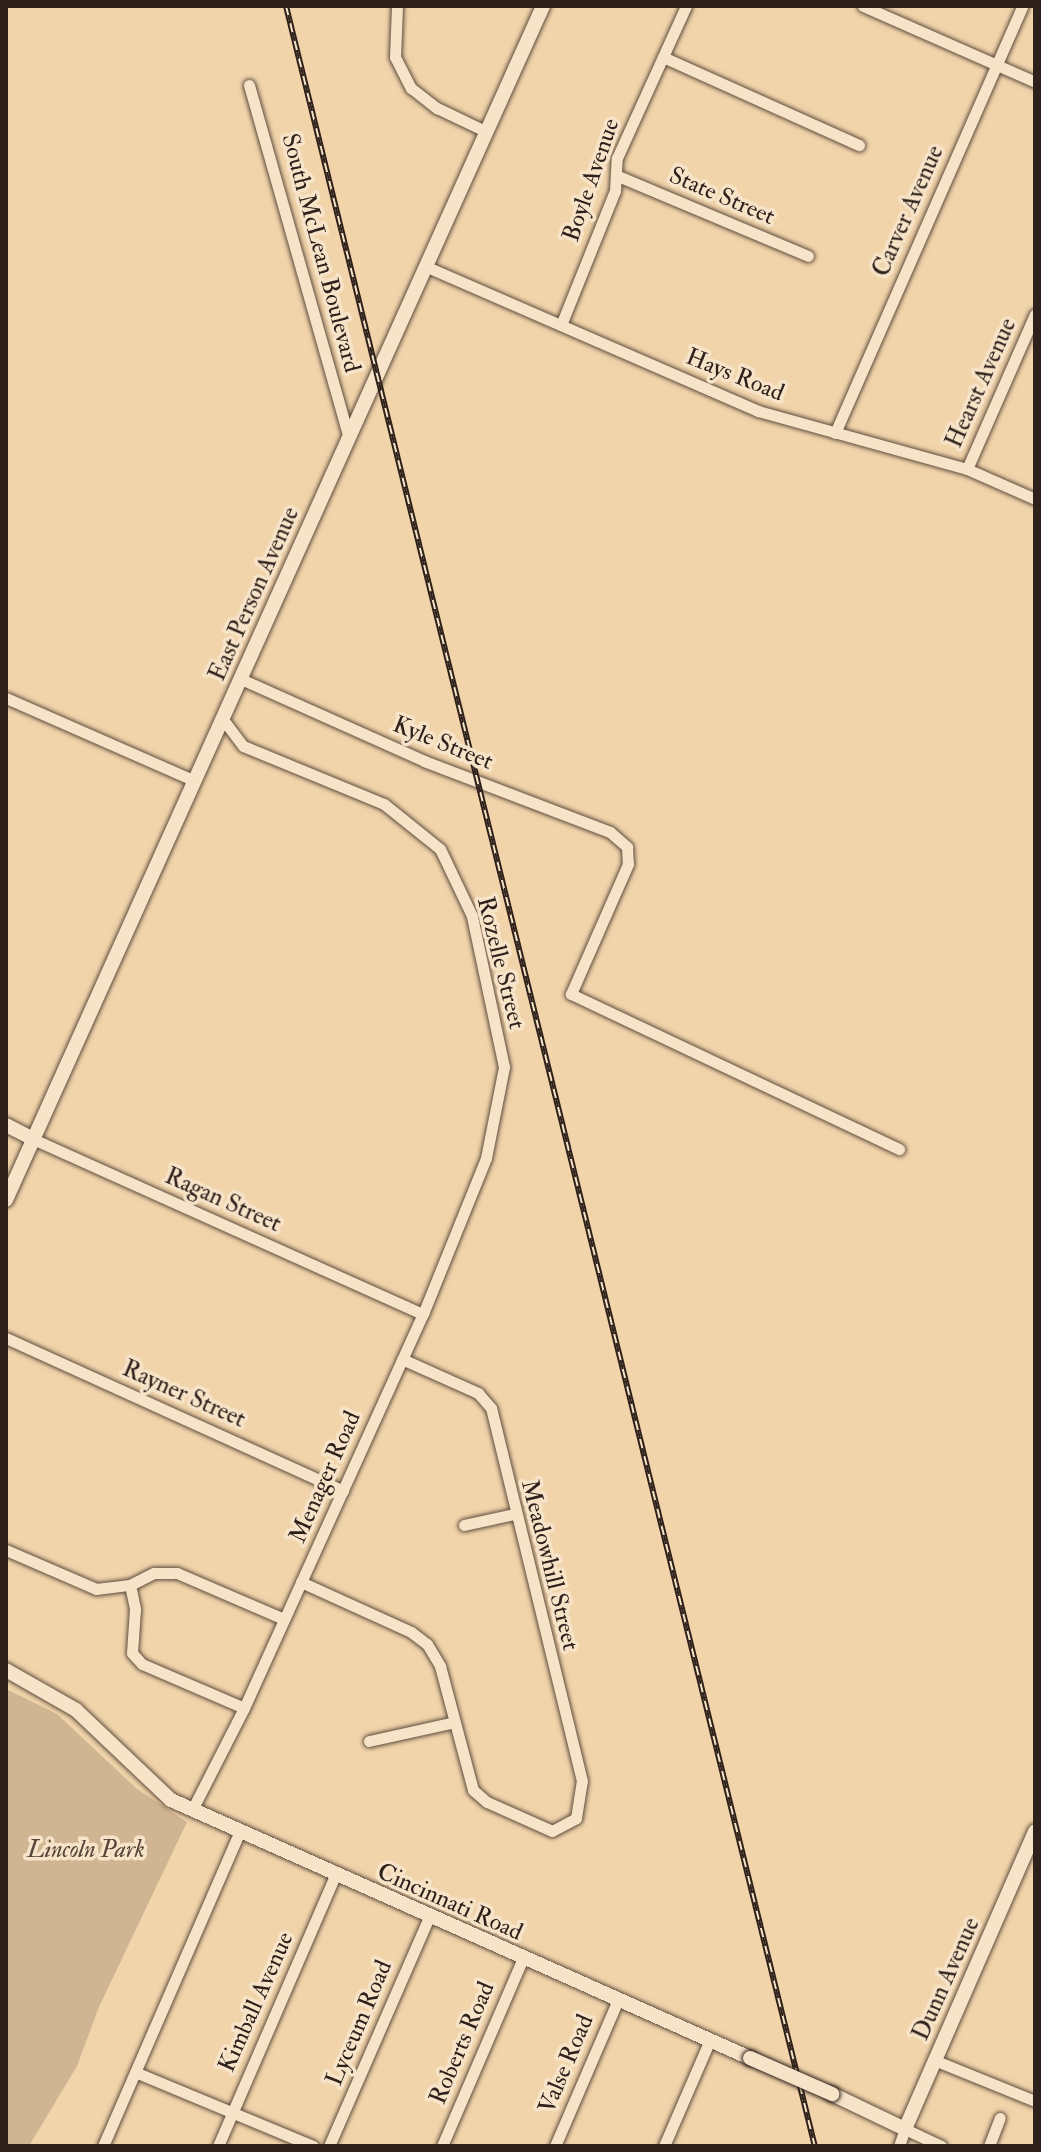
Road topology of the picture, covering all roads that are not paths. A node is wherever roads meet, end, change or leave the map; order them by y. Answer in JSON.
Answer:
{"nodes":[{"id":1,"x":397,"y":6,"type":"edge"},
{"id":2,"x":543,"y":6,"type":"edge"},
{"id":3,"x":686,"y":6,"type":"edge"},
{"id":4,"x":863,"y":6,"type":"edge"},
{"id":5,"x":1022,"y":6,"type":"edge"},
{"id":6,"x":663,"y":57,"type":"junction"},
{"id":7,"x":995,"y":65,"type":"junction"},
{"id":8,"x":1035,"y":82,"type":"edge"},
{"id":9,"x":249,"y":85,"type":"dead end"},
{"id":10,"x":485,"y":131,"type":"junction"},
{"id":11,"x":859,"y":145,"type":"dead end"},
{"id":12,"x":618,"y":176,"type":"junction"},
{"id":13,"x":808,"y":256,"type":"dead end"},
{"id":14,"x":427,"y":267,"type":"junction"},
{"id":15,"x":1035,"y":314,"type":"edge"},
{"id":16,"x":561,"y":325,"type":"junction"},
{"id":17,"x":835,"y":433,"type":"junction"},
{"id":18,"x":348,"y":434,"type":"junction"},
{"id":19,"x":967,"y":469,"type":"junction"},
{"id":20,"x":1035,"y":499,"type":"edge"},
{"id":21,"x":241,"y":679,"type":"junction"},
{"id":22,"x":6,"y":698,"type":"edge"},
{"id":23,"x":222,"y":718,"type":"junction"},
{"id":24,"x":195,"y":781,"type":"junction"},
{"id":25,"x":6,"y":1125,"type":"edge"},
{"id":26,"x":33,"y":1139,"type":"junction"},
{"id":27,"x":899,"y":1149,"type":"dead end"},
{"id":28,"x":486,"y":1158,"type":"joint"},
{"id":29,"x":6,"y":1200,"type":"edge"},
{"id":30,"x":423,"y":1314,"type":"junction"},
{"id":31,"x":6,"y":1338,"type":"edge"},
{"id":32,"x":402,"y":1359,"type":"junction"},
{"id":33,"x":343,"y":1491,"type":"junction"},
{"id":34,"x":514,"y":1514,"type":"junction"},
{"id":35,"x":464,"y":1525,"type":"dead end"},
{"id":36,"x":6,"y":1550,"type":"edge"},
{"id":37,"x":301,"y":1582,"type":"junction"},
{"id":38,"x":130,"y":1585,"type":"junction"},
{"id":39,"x":284,"y":1619,"type":"junction"},
{"id":40,"x":6,"y":1670,"type":"edge"},
{"id":41,"x":244,"y":1708,"type":"junction"},
{"id":42,"x":451,"y":1723,"type":"junction"},
{"id":43,"x":369,"y":1741,"type":"dead end"},
{"id":44,"x":192,"y":1810,"type":"junction"},
{"id":45,"x":1035,"y":1831,"type":"edge"},
{"id":46,"x":239,"y":1833,"type":"junction"},
{"id":47,"x":335,"y":1876,"type":"junction"},
{"id":48,"x":429,"y":1917,"type":"junction"},
{"id":49,"x":523,"y":1958,"type":"junction"},
{"id":50,"x":618,"y":2000,"type":"junction"},
{"id":51,"x":709,"y":2042,"type":"junction"},
{"id":52,"x":934,"y":2060,"type":"junction"},
{"id":53,"x":135,"y":2072,"type":"junction"},
{"id":54,"x":1035,"y":2101,"type":"edge"},
{"id":55,"x":233,"y":2110,"type":"junction"},
{"id":56,"x":1000,"y":2118,"type":"dead end"},
{"id":57,"x":905,"y":2129,"type":"junction"},
{"id":58,"x":103,"y":2146,"type":"edge"},
{"id":59,"x":218,"y":2146,"type":"edge"},
{"id":60,"x":313,"y":2146,"type":"edge"},
{"id":61,"x":329,"y":2146,"type":"edge"},
{"id":62,"x":442,"y":2146,"type":"edge"},
{"id":63,"x":555,"y":2146,"type":"edge"},
{"id":64,"x":664,"y":2146,"type":"edge"},
{"id":65,"x":899,"y":2146,"type":"edge"},
{"id":66,"x":941,"y":2146,"type":"edge"},
{"id":67,"x":989,"y":2146,"type":"edge"}],
"edges":[{"from":1,"to":10,"type":"street"},
{"from":2,"to":10,"type":"street","name":"East Person Avenue"},
{"from":3,"to":6,"type":"street","name":"Boyle Avenue"},
{"from":4,"to":7,"type":"street"},
{"from":5,"to":7,"type":"street","name":"Carver Avenue"},
{"from":6,"to":11,"type":"street"},
{"from":6,"to":12,"type":"street","name":"Boyle Avenue"},
{"from":7,"to":8,"type":"street"},
{"from":7,"to":17,"type":"street","name":"Carver Avenue"},
{"from":9,"to":18,"type":"street","name":"South McLean Boulevard"},
{"from":10,"to":14,"type":"street","name":"East Person Avenue"},
{"from":12,"to":13,"type":"street","name":"State Street"},
{"from":12,"to":16,"type":"street","name":"Boyle Avenue"},
{"from":14,"to":16,"type":"street","name":"Hays Road"},
{"from":14,"to":18,"type":"street","name":"East Person Avenue"},
{"from":15,"to":19,"type":"street","name":"Hearst Avenue"},
{"from":16,"to":17,"type":"street","name":"Hays Road"},
{"from":17,"to":19,"type":"street","name":"Hays Road"},
{"from":18,"to":21,"type":"street","name":"East Person Avenue"},
{"from":19,"to":20,"type":"street","name":"Hays Road"},
{"from":21,"to":23,"type":"street","name":"East Person Avenue"},
{"from":21,"to":27,"type":"street","name":"Kyle Street"},
{"from":22,"to":24,"type":"street"},
{"from":23,"to":24,"type":"street","name":"East Person Avenue"},
{"from":23,"to":28,"type":"street","name":"Rozelle Street"},
{"from":24,"to":26,"type":"street","name":"East Person Avenue"},
{"from":25,"to":26,"type":"street","name":"Ragan Street"},
{"from":26,"to":29,"type":"street","name":"East Person Avenue"},
{"from":26,"to":30,"type":"street","name":"Ragan Street"},
{"from":28,"to":30,"type":"street","name":"Menager Road"},
{"from":30,"to":32,"type":"street","name":"Menager Road"},
{"from":31,"to":33,"type":"street","name":"Rayner Street"},
{"from":32,"to":33,"type":"street","name":"Menager Road"},
{"from":32,"to":34,"type":"street","name":"Meadowhill Street"},
{"from":33,"to":37,"type":"street","name":"Menager Road"},
{"from":34,"to":35,"type":"street"},
{"from":34,"to":42,"type":"street","name":"Meadowhill Street"},
{"from":36,"to":38,"type":"street"},
{"from":37,"to":39,"type":"street","name":"Menager Road"},
{"from":37,"to":42,"type":"street"},
{"from":38,"to":39,"type":"street"},
{"from":38,"to":41,"type":"street"},
{"from":39,"to":41,"type":"street","name":"Menager Road"},
{"from":40,"to":44,"type":"street","name":"Cincinnati Road"},
{"from":41,"to":44,"type":"street","name":"Menager Road"},
{"from":42,"to":43,"type":"street"},
{"from":44,"to":46,"type":"street","name":"Cincinnati Road"},
{"from":45,"to":52,"type":"street","name":"Dunn Avenue"},
{"from":46,"to":47,"type":"street","name":"Cincinnati Road"},
{"from":46,"to":53,"type":"street"},
{"from":47,"to":48,"type":"street","name":"Cincinnati Road"},
{"from":47,"to":55,"type":"street","name":"Kimball Avenue"},
{"from":48,"to":49,"type":"street","name":"Cincinnati Road"},
{"from":48,"to":61,"type":"street","name":"Lyceum Road"},
{"from":49,"to":50,"type":"street","name":"Cincinnati Road"},
{"from":49,"to":62,"type":"street","name":"Roberts Road"},
{"from":50,"to":51,"type":"street","name":"Cincinnati Road"},
{"from":50,"to":63,"type":"street","name":"Valse Road"},
{"from":51,"to":57,"type":"street","name":"Cincinnati Road","bridge":true},
{"from":51,"to":64,"type":"street"},
{"from":52,"to":54,"type":"street"},
{"from":52,"to":57,"type":"street","name":"Dunn Avenue"},
{"from":53,"to":55,"type":"street"},
{"from":53,"to":58,"type":"street"},
{"from":55,"to":59,"type":"street","name":"Kimball Avenue"},
{"from":55,"to":60,"type":"street"},
{"from":56,"to":67,"type":"street"},
{"from":57,"to":65,"type":"street","name":"Dunn Avenue"},
{"from":57,"to":66,"type":"street"}]}
